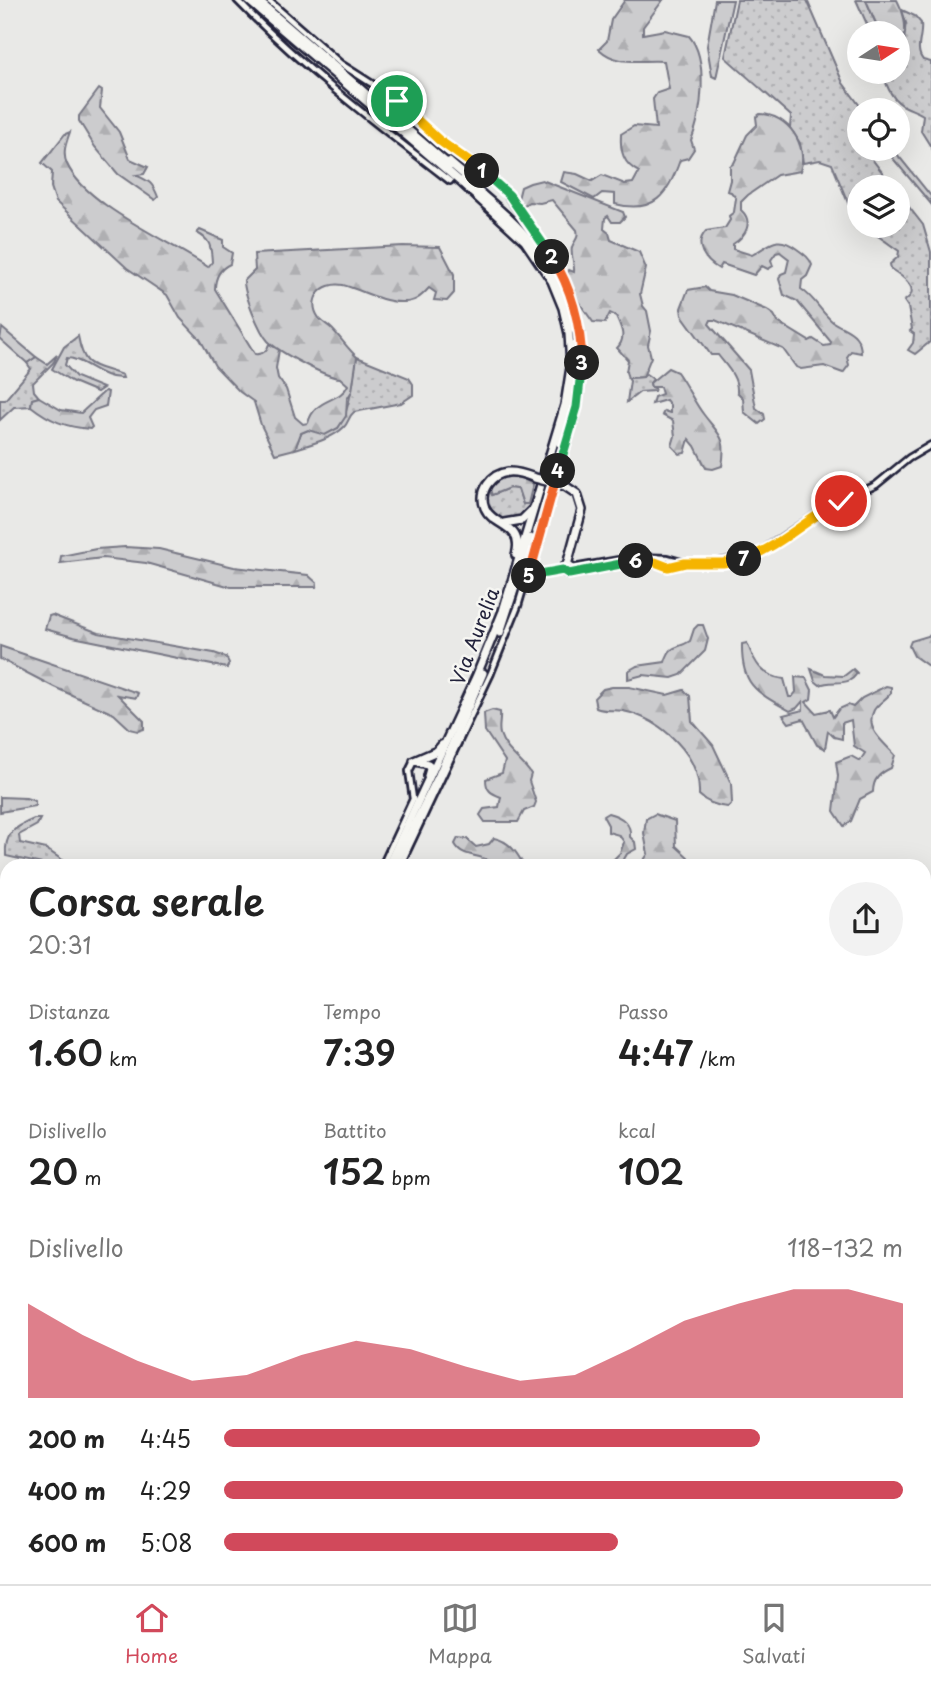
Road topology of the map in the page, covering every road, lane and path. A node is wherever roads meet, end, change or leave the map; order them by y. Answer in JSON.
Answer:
{"nodes":[{"id":1,"x":237,"y":0,"type":"edge"},
{"id":2,"x":248,"y":0,"type":"edge"},
{"id":3,"x":258,"y":0,"type":"edge"},
{"id":4,"x":268,"y":0,"type":"edge"},
{"id":5,"x":420,"y":141,"type":"junction"},
{"id":6,"x":450,"y":180,"type":"joint"},
{"id":7,"x":478,"y":198,"type":"junction"},
{"id":8,"x":543,"y":245,"type":"junction"},
{"id":9,"x":931,"y":445,"type":"edge"},
{"id":10,"x":535,"y":506,"type":"junction"},
{"id":11,"x":503,"y":523,"type":"junction"},
{"id":12,"x":518,"y":548,"type":"junction"},
{"id":13,"x":569,"y":569,"type":"junction"},
{"id":14,"x":527,"y":576,"type":"junction"},
{"id":15,"x":477,"y":677,"type":"junction"},
{"id":16,"x":458,"y":717,"type":"junction"},
{"id":17,"x":414,"y":761,"type":"junction"},
{"id":18,"x":419,"y":802,"type":"junction"},
{"id":19,"x":385,"y":859,"type":"edge"},
{"id":20,"x":391,"y":859,"type":"edge"},
{"id":21,"x":397,"y":859,"type":"edge"},
{"id":22,"x":403,"y":859,"type":"edge"}],
"edges":[{"from":1,"to":6,"type":"street"},
{"from":2,"to":7,"type":"highway","name":"Via Aurelia"},
{"from":3,"to":5,"type":"highway","name":"Via Aurelia"},
{"from":4,"to":8,"type":"street"},
{"from":5,"to":8,"type":"highway"},
{"from":5,"to":21,"type":"highway","name":"Via Aurelia"},
{"from":6,"to":7,"type":"highway"},
{"from":7,"to":10,"type":"highway","name":"Via Aurelia"},
{"from":8,"to":14,"type":"street"},
{"from":9,"to":13,"type":"street"},
{"from":10,"to":11,"type":"highway"},
{"from":10,"to":12,"type":"highway"},
{"from":10,"to":15,"type":"highway","name":"Via Aurelia"},
{"from":11,"to":12,"type":"highway"},
{"from":11,"to":13,"type":"highway","bridge":true},
{"from":12,"to":15,"type":"highway"},
{"from":13,"to":14,"type":"street"},
{"from":14,"to":22,"type":"street"},
{"from":15,"to":16,"type":"highway","name":"Via Aurelia"},
{"from":16,"to":17,"type":"highway"},
{"from":16,"to":18,"type":"highway","name":"Via Aurelia"},
{"from":17,"to":18,"type":"highway"},
{"from":17,"to":19,"type":"street"},
{"from":18,"to":20,"type":"highway","name":"Via Aurelia"}]}
